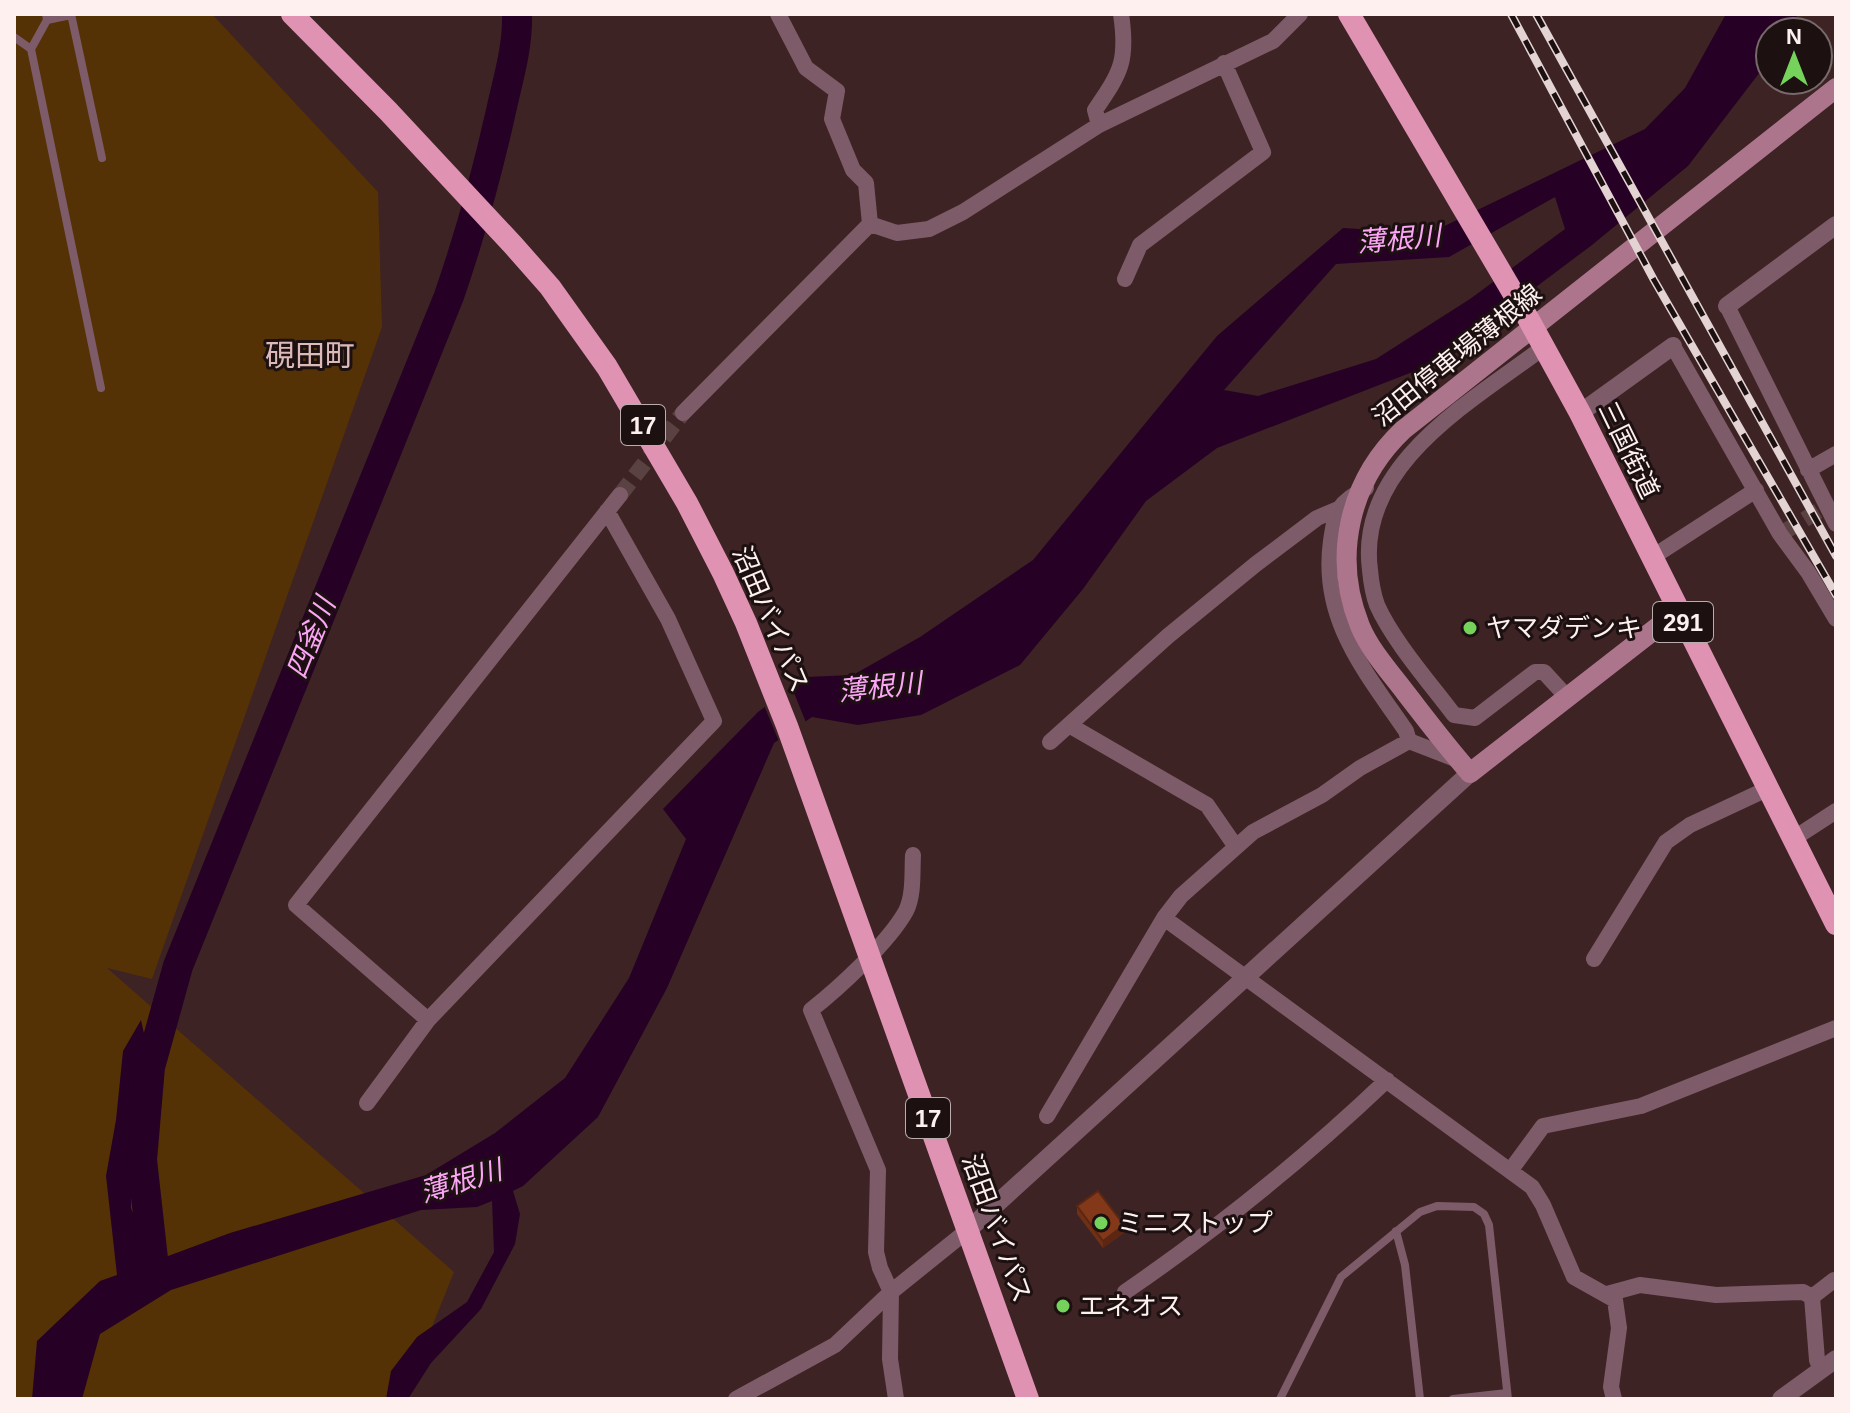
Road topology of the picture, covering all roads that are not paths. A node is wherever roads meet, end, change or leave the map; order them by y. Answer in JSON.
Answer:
{"nodes":[{"id":1,"x":292,"y":14,"type":"edge"},
{"id":2,"x":778,"y":14,"type":"edge"},
{"id":3,"x":1121,"y":14,"type":"edge"},
{"id":4,"x":1300,"y":14,"type":"edge"},
{"id":5,"x":1349,"y":14,"type":"edge"},
{"id":6,"x":71,"y":15,"type":"edge"},
{"id":7,"x":46,"y":17,"type":"edge"},
{"id":8,"x":14,"y":37,"type":"edge"},
{"id":9,"x":31,"y":49,"type":"junction"},
{"id":10,"x":1224,"y":63,"type":"junction"},
{"id":11,"x":1836,"y":88,"type":"edge"},
{"id":12,"x":1099,"y":125,"type":"junction"},
{"id":13,"x":102,"y":158,"type":"dead end"},
{"id":14,"x":870,"y":224,"type":"junction"},
{"id":15,"x":1836,"y":225,"type":"edge"},
{"id":16,"x":1125,"y":279,"type":"dead end"},
{"id":17,"x":1727,"y":306,"type":"joint"},
{"id":18,"x":1673,"y":346,"type":"joint"},
{"id":19,"x":1544,"y":347,"type":"junction"},
{"id":20,"x":101,"y":388,"type":"dead end"},
{"id":21,"x":683,"y":413,"type":"tunnel mouth"},
{"id":22,"x":1580,"y":413,"type":"junction"},
{"id":23,"x":1836,"y":454,"type":"edge"},
{"id":24,"x":1808,"y":470,"type":"junction"},
{"id":25,"x":1395,"y":472,"type":"junction"},
{"id":26,"x":1756,"y":490,"type":"junction"},
{"id":27,"x":620,"y":495,"type":"tunnel mouth"},
{"id":28,"x":607,"y":511,"type":"junction"},
{"id":29,"x":1344,"y":512,"type":"junction"},
{"id":30,"x":1836,"y":524,"type":"edge"},
{"id":31,"x":1651,"y":558,"type":"junction"},
{"id":32,"x":1677,"y":612,"type":"junction"},
{"id":33,"x":1836,"y":619,"type":"edge"},
{"id":34,"x":1567,"y":697,"type":"junction"},
{"id":35,"x":1069,"y":725,"type":"junction"},
{"id":36,"x":1409,"y":741,"type":"junction"},
{"id":37,"x":1050,"y":742,"type":"dead end"},
{"id":38,"x":1464,"y":766,"type":"junction"},
{"id":39,"x":1767,"y":789,"type":"junction"},
{"id":40,"x":1836,"y":811,"type":"edge"},
{"id":41,"x":1793,"y":839,"type":"junction"},
{"id":42,"x":1236,"y":847,"type":"junction"},
{"id":43,"x":913,"y":855,"type":"dead end"},
{"id":44,"x":1164,"y":918,"type":"junction"},
{"id":45,"x":1836,"y":924,"type":"edge"},
{"id":46,"x":1594,"y":959,"type":"dead end"},
{"id":47,"x":1245,"y":976,"type":"junction"},
{"id":48,"x":428,"y":1020,"type":"junction"},
{"id":49,"x":1836,"y":1028,"type":"edge"},
{"id":50,"x":1387,"y":1080,"type":"junction"},
{"id":51,"x":367,"y":1103,"type":"dead end"},
{"id":52,"x":1047,"y":1116,"type":"dead end"},
{"id":53,"x":1510,"y":1171,"type":"junction"},
{"id":54,"x":968,"y":1230,"type":"junction"},
{"id":55,"x":1396,"y":1231,"type":"junction"},
{"id":56,"x":1834,"y":1280,"type":"edge"},
{"id":57,"x":891,"y":1292,"type":"junction"},
{"id":58,"x":1125,"y":1292,"type":"dead end"},
{"id":59,"x":1607,"y":1294,"type":"junction"},
{"id":60,"x":1812,"y":1297,"type":"junction"},
{"id":61,"x":1828,"y":1365,"type":"edge"},
{"id":62,"x":1508,"y":1396,"type":"edge"},
{"id":63,"x":736,"y":1399,"type":"edge"},
{"id":64,"x":896,"y":1399,"type":"edge"},
{"id":65,"x":1028,"y":1399,"type":"edge"},
{"id":66,"x":1280,"y":1399,"type":"edge"},
{"id":67,"x":1420,"y":1399,"type":"edge"},
{"id":68,"x":1453,"y":1399,"type":"edge"},
{"id":69,"x":1614,"y":1399,"type":"edge"},
{"id":70,"x":1781,"y":1399,"type":"edge"}],
"edges":[{"from":1,"to":54,"type":"highway","name":"沼田バイパス","number":"17"},
{"from":2,"to":14,"type":"street"},
{"from":3,"to":12,"type":"street"},
{"from":4,"to":10,"type":"street"},
{"from":5,"to":19,"type":"highway","name":"三国街道","number":"291"},
{"from":6,"to":7,"type":"lane"},
{"from":6,"to":13,"type":"lane"},
{"from":7,"to":9,"type":"lane"},
{"from":8,"to":9,"type":"lane"},
{"from":9,"to":20,"type":"lane"},
{"from":10,"to":12,"type":"street"},
{"from":10,"to":16,"type":"street"},
{"from":11,"to":29,"type":"main road","name":"沼田停車場薄根線"},
{"from":12,"to":14,"type":"street"},
{"from":14,"to":21,"type":"street"},
{"from":15,"to":17,"type":"street"},
{"from":17,"to":24,"type":"street"},
{"from":18,"to":22,"type":"street"},
{"from":18,"to":26,"type":"street"},
{"from":19,"to":22,"type":"highway","name":"三国街道","number":"291"},
{"from":19,"to":25,"type":"street"},
{"from":22,"to":31,"type":"highway","name":"三国街道","number":"291"},
{"from":23,"to":24,"type":"street"},
{"from":24,"to":30,"type":"street"},
{"from":25,"to":29,"type":"street"},
{"from":25,"to":34,"type":"street"},
{"from":26,"to":31,"type":"street"},
{"from":26,"to":33,"type":"street"},
{"from":27,"to":28,"type":"street"},
{"from":28,"to":48,"type":"street"},
{"from":28,"to":48,"type":"street"},
{"from":29,"to":35,"type":"street"},
{"from":29,"to":36,"type":"street"},
{"from":29,"to":38,"type":"main road","name":"沼田停車場薄根線"},
{"from":31,"to":32,"type":"highway","name":"三国街道","number":"291"},
{"from":32,"to":34,"type":"main road"},
{"from":32,"to":39,"type":"highway","name":"三国街道","number":"291"},
{"from":34,"to":38,"type":"main road"},
{"from":35,"to":37,"type":"street"},
{"from":35,"to":42,"type":"street"},
{"from":36,"to":38,"type":"street"},
{"from":36,"to":42,"type":"street"},
{"from":38,"to":47,"type":"street"},
{"from":39,"to":41,"type":"highway","name":"三国街道","number":"291"},
{"from":39,"to":46,"type":"street"},
{"from":40,"to":41,"type":"street"},
{"from":41,"to":45,"type":"highway","name":"三国街道","number":"291"},
{"from":42,"to":44,"type":"street"},
{"from":43,"to":57,"type":"street"},
{"from":44,"to":47,"type":"street"},
{"from":44,"to":52,"type":"street"},
{"from":47,"to":50,"type":"street"},
{"from":47,"to":54,"type":"street"},
{"from":48,"to":51,"type":"street"},
{"from":49,"to":53,"type":"street"},
{"from":50,"to":53,"type":"street"},
{"from":50,"to":58,"type":"street"},
{"from":53,"to":59,"type":"street"},
{"from":54,"to":57,"type":"street"},
{"from":54,"to":65,"type":"highway","name":"沼田バイパス","number":"17"},
{"from":55,"to":62,"type":"lane"},
{"from":55,"to":66,"type":"lane"},
{"from":55,"to":67,"type":"lane"},
{"from":56,"to":60,"type":"street"},
{"from":57,"to":63,"type":"street"},
{"from":57,"to":64,"type":"street"},
{"from":59,"to":60,"type":"street"},
{"from":59,"to":69,"type":"street"},
{"from":60,"to":61,"type":"street"},
{"from":61,"to":70,"type":"street"},
{"from":62,"to":68,"type":"lane"}]}
